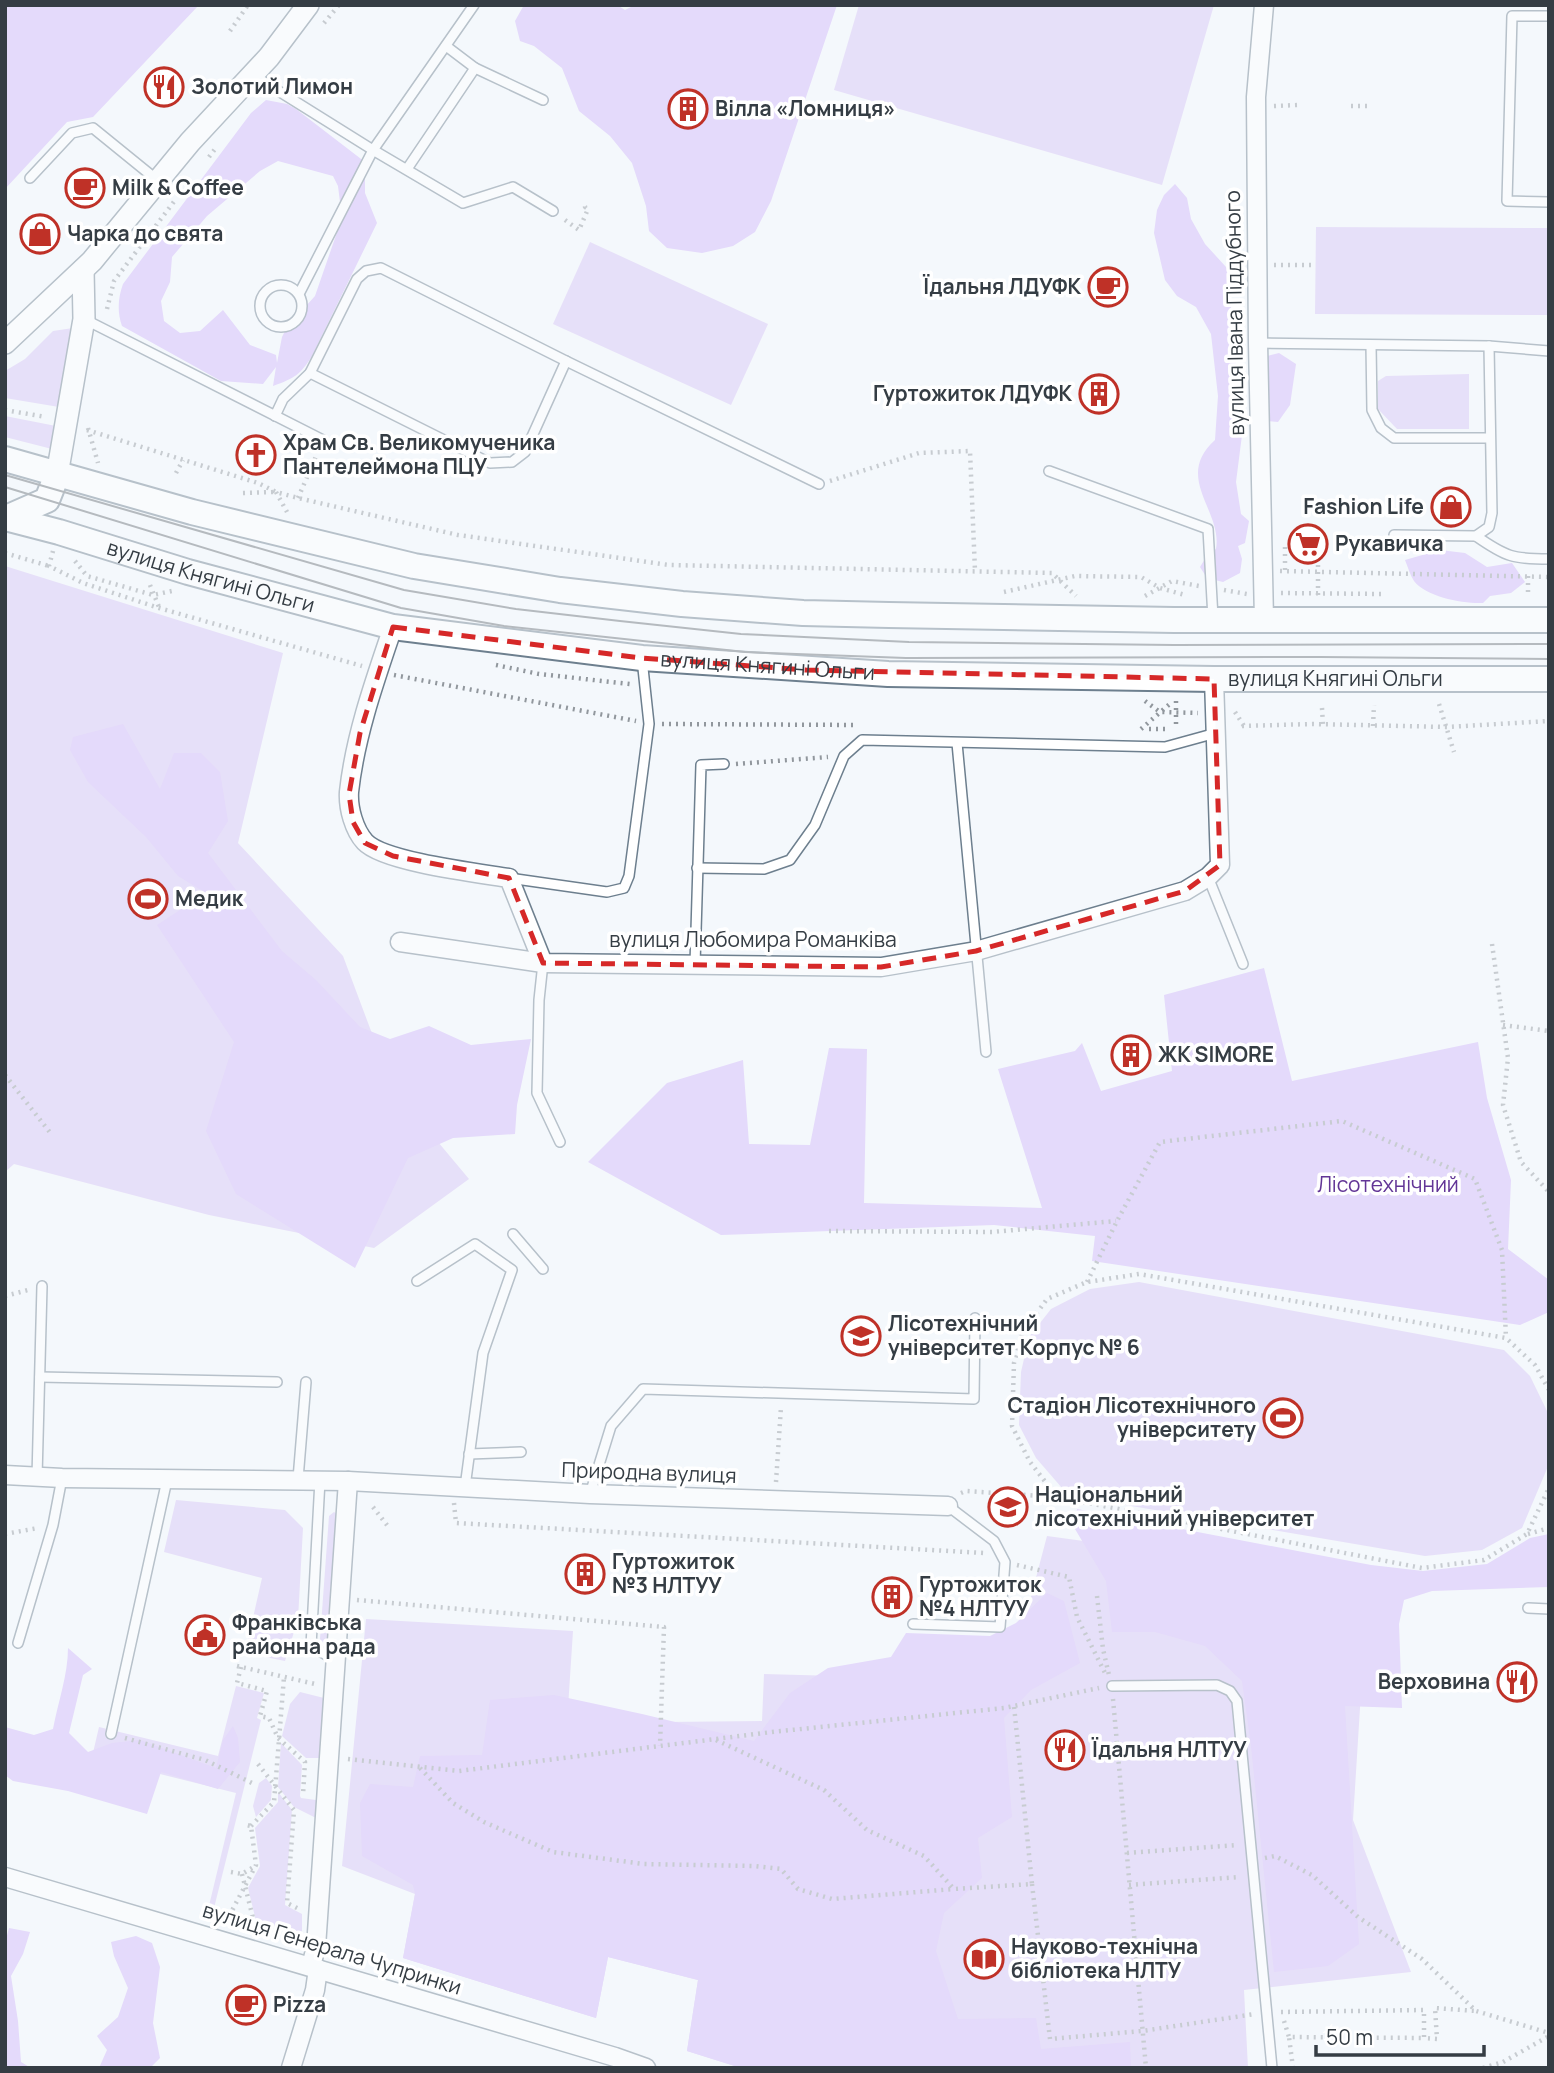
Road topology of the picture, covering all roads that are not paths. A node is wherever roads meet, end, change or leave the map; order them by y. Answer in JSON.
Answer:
{"nodes":[{"id":1,"x":308,"y":5,"type":"edge"},
{"id":2,"x":474,"y":5,"type":"edge"},
{"id":3,"x":1264,"y":5,"type":"edge"},
{"id":4,"x":1549,"y":16,"type":"edge"},
{"id":5,"x":446,"y":46,"type":"junction"},
{"id":6,"x":475,"y":68,"type":"junction"},
{"id":7,"x":253,"y":75,"type":"junction"},
{"id":8,"x":543,"y":100,"type":"dead end"},
{"id":9,"x":373,"y":150,"type":"junction"},
{"id":10,"x":407,"y":169,"type":"junction"},
{"id":11,"x":30,"y":178,"type":"dead end"},
{"id":12,"x":158,"y":181,"type":"junction"},
{"id":13,"x":1549,"y":202,"type":"edge"},
{"id":14,"x":553,"y":211,"type":"dead end"},
{"id":15,"x":83,"y":270,"type":"junction"},
{"id":16,"x":299,"y":295,"type":"junction"},
{"id":17,"x":93,"y":324,"type":"junction"},
{"id":18,"x":5,"y":343,"type":"edge"},
{"id":19,"x":1258,"y":343,"type":"junction"},
{"id":20,"x":1371,"y":345,"type":"junction"},
{"id":21,"x":1489,"y":346,"type":"junction"},
{"id":22,"x":1549,"y":351,"type":"edge"},
{"id":23,"x":566,"y":361,"type":"junction"},
{"id":24,"x":310,"y":373,"type":"junction"},
{"id":25,"x":275,"y":416,"type":"junction"},
{"id":26,"x":1490,"y":438,"type":"junction"},
{"id":27,"x":323,"y":440,"type":"dead end"},
{"id":28,"x":5,"y":459,"type":"edge"},
{"id":29,"x":1049,"y":471,"type":"dead end"},
{"id":30,"x":57,"y":474,"type":"junction"},
{"id":31,"x":819,"y":484,"type":"road end"},
{"id":32,"x":5,"y":518,"type":"edge"},
{"id":33,"x":1394,"y":535,"type":"dead end"},
{"id":34,"x":1476,"y":536,"type":"junction"},
{"id":35,"x":1549,"y":559,"type":"edge"},
{"id":36,"x":1213,"y":620,"type":"junction"},
{"id":37,"x":1264,"y":620,"type":"junction"},
{"id":38,"x":1549,"y":620,"type":"edge"},
{"id":39,"x":393,"y":627,"type":"junction"},
{"id":40,"x":642,"y":658,"type":"junction"},
{"id":41,"x":1214,"y":679,"type":"junction"},
{"id":42,"x":1549,"y":679,"type":"edge"},
{"id":43,"x":1218,"y":733,"type":"junction"},
{"id":44,"x":957,"y":743,"type":"junction"},
{"id":45,"x":724,"y":764,"type":"road end"},
{"id":46,"x":697,"y":868,"type":"junction"},
{"id":47,"x":1208,"y":877,"type":"junction"},
{"id":48,"x":509,"y":878,"type":"junction"},
{"id":49,"x":400,"y":942,"type":"dead end"},
{"id":50,"x":976,"y":951,"type":"junction"},
{"id":51,"x":542,"y":963,"type":"junction"},
{"id":52,"x":695,"y":964,"type":"junction"},
{"id":53,"x":1243,"y":964,"type":"dead end"},
{"id":54,"x":986,"y":1052,"type":"dead end"},
{"id":55,"x":560,"y":1142,"type":"dead end"},
{"id":56,"x":513,"y":1234,"type":"dead end"},
{"id":57,"x":543,"y":1269,"type":"dead end"},
{"id":58,"x":417,"y":1281,"type":"dead end"},
{"id":59,"x":42,"y":1286,"type":"road end"},
{"id":60,"x":975,"y":1318,"type":"dead end"},
{"id":61,"x":40,"y":1377,"type":"junction"},
{"id":62,"x":277,"y":1382,"type":"dead end"},
{"id":63,"x":306,"y":1382,"type":"dead end"},
{"id":64,"x":521,"y":1452,"type":"dead end"},
{"id":65,"x":469,"y":1454,"type":"junction"},
{"id":66,"x":5,"y":1475,"type":"edge"},
{"id":67,"x":37,"y":1477,"type":"junction"},
{"id":68,"x":62,"y":1478,"type":"junction"},
{"id":69,"x":167,"y":1479,"type":"junction"},
{"id":70,"x":298,"y":1479,"type":"junction"},
{"id":71,"x":320,"y":1480,"type":"junction"},
{"id":72,"x":348,"y":1481,"type":"junction"},
{"id":73,"x":459,"y":1493,"type":"junction"},
{"id":74,"x":590,"y":1494,"type":"junction"},
{"id":75,"x":948,"y":1506,"type":"joint"},
{"id":76,"x":1528,"y":1608,"type":"dead end"},
{"id":77,"x":1549,"y":1609,"type":"edge"},
{"id":78,"x":913,"y":1624,"type":"dead end"},
{"id":79,"x":18,"y":1643,"type":"dead end"},
{"id":80,"x":335,"y":1660,"type":"junction"},
{"id":81,"x":1112,"y":1686,"type":"road end"},
{"id":82,"x":111,"y":1734,"type":"road end"},
{"id":83,"x":5,"y":1877,"type":"edge"},
{"id":84,"x":314,"y":1967,"type":"junction"},
{"id":85,"x":613,"y":2062,"type":"edge"},
{"id":86,"x":291,"y":2068,"type":"edge"},
{"id":87,"x":646,"y":2068,"type":"edge"},
{"id":88,"x":1272,"y":2068,"type":"edge"}],
"edges":[{"from":1,"to":7,"type":"street"},
{"from":2,"to":5,"type":"lane"},
{"from":3,"to":19,"type":"street","name":"вулиця Івана Піддубного"},
{"from":4,"to":13,"type":"lane"},
{"from":5,"to":6,"type":"lane"},
{"from":5,"to":9,"type":"lane"},
{"from":6,"to":8,"type":"lane"},
{"from":6,"to":10,"type":"lane"},
{"from":7,"to":9,"type":"lane"},
{"from":7,"to":12,"type":"street"},
{"from":9,"to":10,"type":"lane"},
{"from":9,"to":16,"type":"lane"},
{"from":10,"to":14,"type":"lane"},
{"from":11,"to":12,"type":"lane"},
{"from":12,"to":15,"type":"street"},
{"from":15,"to":17,"type":"street"},
{"from":15,"to":18,"type":"street"},
{"from":16,"to":16,"type":"lane"},
{"from":17,"to":25,"type":"lane"},
{"from":17,"to":30,"type":"street"},
{"from":19,"to":20,"type":"lane"},
{"from":19,"to":37,"type":"street","name":"вулиця Івана Піддубного"},
{"from":20,"to":21,"type":"lane"},
{"from":20,"to":26,"type":"lane"},
{"from":21,"to":22,"type":"lane"},
{"from":21,"to":26,"type":"lane"},
{"from":23,"to":24,"type":"lane"},
{"from":23,"to":24,"type":"lane"},
{"from":23,"to":31,"type":"lane"},
{"from":24,"to":25,"type":"lane"},
{"from":25,"to":27,"type":"lane"},
{"from":26,"to":34,"type":"lane"},
{"from":28,"to":30,"type":"main road"},
{"from":29,"to":36,"type":"lane"},
{"from":30,"to":32,"type":"main road"},
{"from":30,"to":36,"type":"main road"},
{"from":32,"to":39,"type":"main road","name":"вулиця Княгині Ольги"},
{"from":33,"to":34,"type":"lane"},
{"from":34,"to":35,"type":"lane"},
{"from":36,"to":37,"type":"main road"},
{"from":37,"to":38,"type":"main road"},
{"from":39,"to":40,"type":"main road","name":"вулиця Княгині Ольги"},
{"from":39,"to":48,"type":"street"},
{"from":40,"to":41,"type":"main road","name":"вулиця Княгині Ольги"},
{"from":40,"to":48,"type":"lane"},
{"from":41,"to":42,"type":"main road","name":"вулиця Княгині Ольги"},
{"from":41,"to":43,"type":"street"},
{"from":43,"to":44,"type":"lane"},
{"from":43,"to":47,"type":"street"},
{"from":44,"to":46,"type":"lane"},
{"from":44,"to":50,"type":"lane"},
{"from":45,"to":46,"type":"lane"},
{"from":46,"to":52,"type":"lane"},
{"from":47,"to":50,"type":"street","name":"вулиця Любомира Романківа"},
{"from":47,"to":53,"type":"lane"},
{"from":48,"to":51,"type":"street"},
{"from":49,"to":51,"type":"street","name":"вулиця Любомира Романківа"},
{"from":50,"to":52,"type":"street","name":"вулиця Любомира Романківа"},
{"from":50,"to":54,"type":"lane"},
{"from":51,"to":52,"type":"street","name":"вулиця Любомира Романківа"},
{"from":51,"to":55,"type":"lane"},
{"from":56,"to":57,"type":"lane"},
{"from":58,"to":65,"type":"lane"},
{"from":59,"to":61,"type":"lane"},
{"from":60,"to":74,"type":"lane"},
{"from":61,"to":62,"type":"lane"},
{"from":61,"to":67,"type":"lane"},
{"from":63,"to":70,"type":"lane"},
{"from":64,"to":65,"type":"lane"},
{"from":65,"to":73,"type":"lane"},
{"from":66,"to":67,"type":"street","name":"Природна вулиця"},
{"from":67,"to":68,"type":"street","name":"Природна вулиця"},
{"from":68,"to":69,"type":"street","name":"Природна вулиця"},
{"from":68,"to":79,"type":"lane"},
{"from":69,"to":70,"type":"street","name":"Природна вулиця"},
{"from":69,"to":82,"type":"lane"},
{"from":70,"to":71,"type":"street","name":"Природна вулиця"},
{"from":71,"to":72,"type":"street","name":"Природна вулиця"},
{"from":71,"to":80,"type":"lane"},
{"from":72,"to":73,"type":"street","name":"Природна вулиця"},
{"from":72,"to":80,"type":"street"},
{"from":73,"to":74,"type":"street","name":"Природна вулиця"},
{"from":74,"to":75,"type":"street","name":"Природна вулиця"},
{"from":75,"to":78,"type":"lane"},
{"from":76,"to":77,"type":"lane"},
{"from":80,"to":84,"type":"street"},
{"from":81,"to":88,"type":"lane"},
{"from":83,"to":84,"type":"street","name":"вулиця Генерала Чупринки"},
{"from":84,"to":85,"type":"street","name":"вулиця Генерала Чупринки"},
{"from":84,"to":86,"type":"street"},
{"from":85,"to":87,"type":"street","name":"вулиця Генерала Чупринки"}]}
